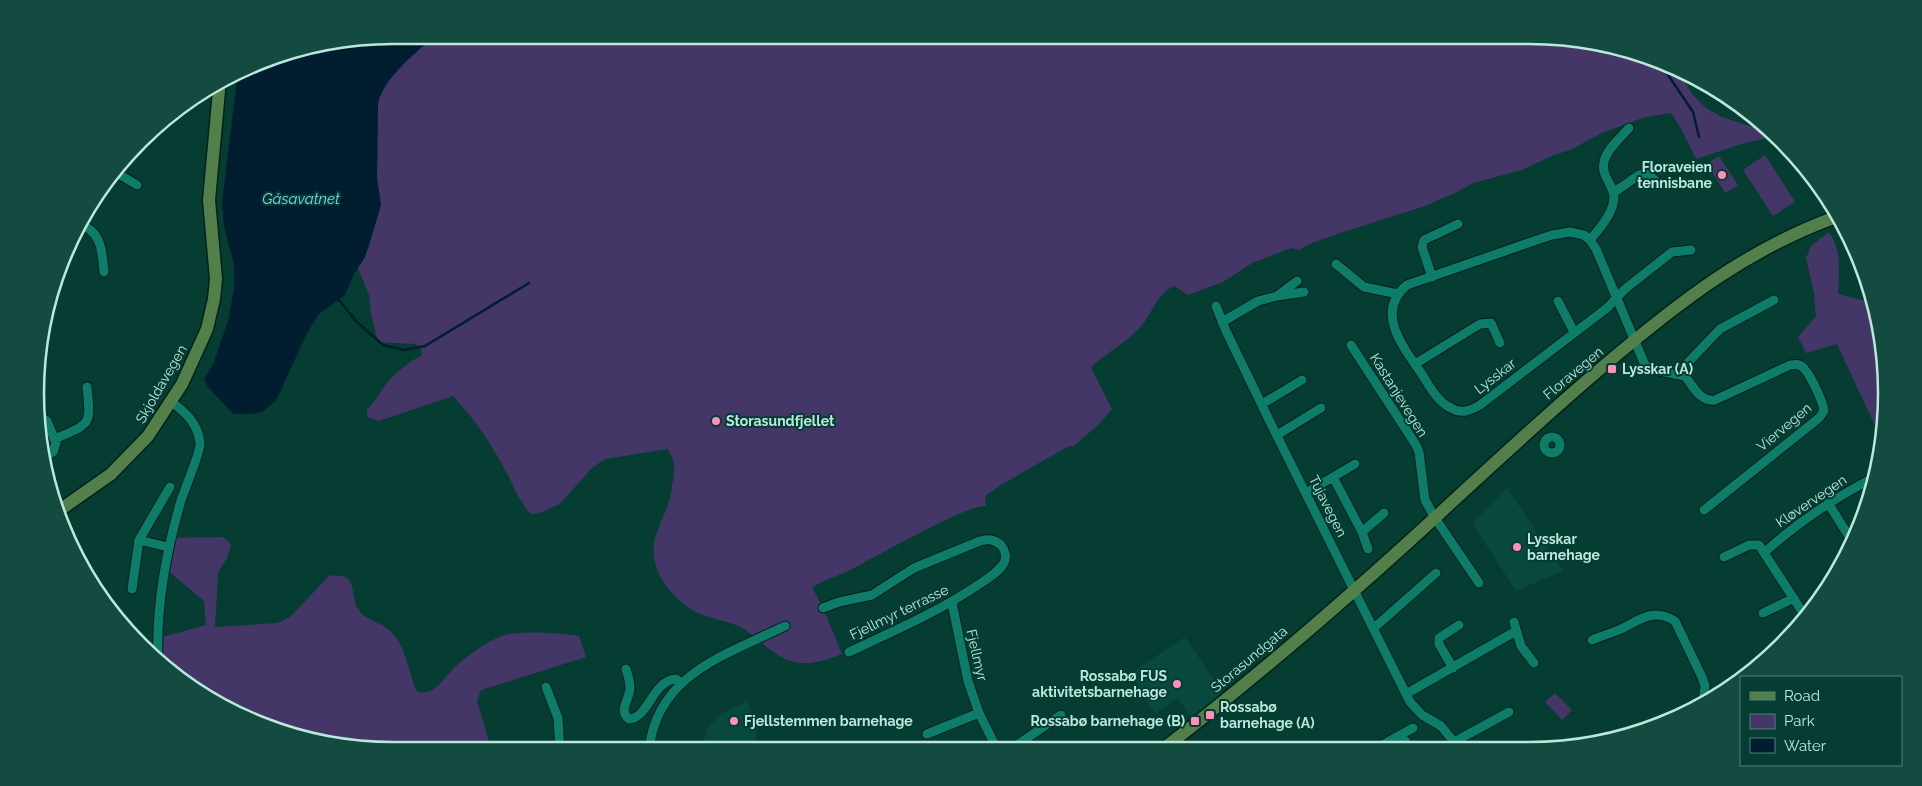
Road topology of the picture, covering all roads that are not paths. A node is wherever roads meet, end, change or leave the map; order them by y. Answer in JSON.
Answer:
{"nodes":[{"id":1,"x":219,"y":90,"type":"edge"},
{"id":2,"x":1629,"y":128,"type":"dead end"},
{"id":3,"x":120,"y":175,"type":"edge"},
{"id":4,"x":1656,"y":181,"type":"dead end"},
{"id":5,"x":137,"y":185,"type":"dead end"},
{"id":6,"x":1613,"y":193,"type":"junction"},
{"id":7,"x":1831,"y":219,"type":"edge"},
{"id":8,"x":1458,"y":224,"type":"dead end"},
{"id":9,"x":86,"y":227,"type":"edge"},
{"id":10,"x":1590,"y":240,"type":"junction"},
{"id":11,"x":1690,"y":250,"type":"dead end"},
{"id":12,"x":1336,"y":264,"type":"dead end"},
{"id":13,"x":104,"y":272,"type":"dead end"},
{"id":14,"x":1432,"y":277,"type":"junction"},
{"id":15,"x":1297,"y":281,"type":"dead end"},
{"id":16,"x":1304,"y":292,"type":"dead end"},
{"id":17,"x":1398,"y":294,"type":"junction"},
{"id":18,"x":1277,"y":296,"type":"junction"},
{"id":19,"x":1617,"y":298,"type":"junction"},
{"id":20,"x":1774,"y":300,"type":"dead end"},
{"id":21,"x":1558,"y":301,"type":"dead end"},
{"id":22,"x":1216,"y":306,"type":"dead end"},
{"id":23,"x":1222,"y":322,"type":"junction"},
{"id":24,"x":1574,"y":332,"type":"junction"},
{"id":25,"x":1634,"y":340,"type":"junction"},
{"id":26,"x":1500,"y":343,"type":"dead end"},
{"id":27,"x":1351,"y":345,"type":"dead end"},
{"id":28,"x":1415,"y":364,"type":"junction"},
{"id":29,"x":1678,"y":373,"type":"junction"},
{"id":30,"x":1302,"y":380,"type":"dead end"},
{"id":31,"x":87,"y":387,"type":"dead end"},
{"id":32,"x":171,"y":402,"type":"junction"},
{"id":33,"x":1262,"y":404,"type":"junction"},
{"id":34,"x":1321,"y":408,"type":"dead end"},
{"id":35,"x":44,"y":420,"type":"edge"},
{"id":36,"x":1277,"y":435,"type":"junction"},
{"id":37,"x":55,"y":439,"type":"junction"},
{"id":38,"x":49,"y":454,"type":"edge"},
{"id":39,"x":1355,"y":464,"type":"dead end"},
{"id":40,"x":1333,"y":477,"type":"junction"},
{"id":41,"x":1866,"y":482,"type":"edge"},
{"id":42,"x":170,"y":487,"type":"dead end"},
{"id":43,"x":1306,"y":493,"type":"junction"},
{"id":44,"x":1828,"y":503,"type":"junction"},
{"id":45,"x":63,"y":508,"type":"edge"},
{"id":46,"x":1704,"y":510,"type":"dead end"},
{"id":47,"x":1384,"y":513,"type":"dead end"},
{"id":48,"x":1435,"y":518,"type":"junction"},
{"id":49,"x":1362,"y":532,"type":"junction"},
{"id":50,"x":1848,"y":535,"type":"edge"},
{"id":51,"x":139,"y":540,"type":"junction"},
{"id":52,"x":168,"y":547,"type":"junction"},
{"id":53,"x":1368,"y":549,"type":"dead end"},
{"id":54,"x":1765,"y":552,"type":"junction"},
{"id":55,"x":1724,"y":557,"type":"dead end"},
{"id":56,"x":1436,"y":573,"type":"dead end"},
{"id":57,"x":1479,"y":583,"type":"dead end"},
{"id":58,"x":132,"y":589,"type":"dead end"},
{"id":59,"x":1354,"y":590,"type":"junction"},
{"id":60,"x":1794,"y":598,"type":"junction"},
{"id":61,"x":952,"y":603,"type":"junction"},
{"id":62,"x":823,"y":608,"type":"dead end"},
{"id":63,"x":1802,"y":611,"type":"edge"},
{"id":64,"x":1763,"y":613,"type":"dead end"},
{"id":65,"x":1458,"y":625,"type":"dead end"},
{"id":66,"x":785,"y":626,"type":"dead end"},
{"id":67,"x":1374,"y":628,"type":"junction"},
{"id":68,"x":1592,"y":640,"type":"dead end"},
{"id":69,"x":158,"y":651,"type":"edge"},
{"id":70,"x":849,"y":652,"type":"dead end"},
{"id":71,"x":1534,"y":663,"type":"dead end"},
{"id":72,"x":1453,"y":668,"type":"junction"},
{"id":73,"x":626,"y":669,"type":"dead end"},
{"id":74,"x":681,"y":683,"type":"junction"},
{"id":75,"x":546,"y":687,"type":"dead end"},
{"id":76,"x":1406,"y":694,"type":"junction"},
{"id":77,"x":1704,"y":695,"type":"edge"},
{"id":78,"x":1510,"y":712,"type":"dead end"},
{"id":79,"x":979,"y":713,"type":"junction"},
{"id":80,"x":1061,"y":715,"type":"dead end"},
{"id":81,"x":1413,"y":728,"type":"dead end"},
{"id":82,"x":927,"y":734,"type":"dead end"},
{"id":83,"x":1402,"y":735,"type":"junction"},
{"id":84,"x":560,"y":742,"type":"edge"},
{"id":85,"x":650,"y":742,"type":"edge"},
{"id":86,"x":994,"y":742,"type":"edge"},
{"id":87,"x":1021,"y":742,"type":"edge"},
{"id":88,"x":1172,"y":742,"type":"edge"},
{"id":89,"x":1389,"y":742,"type":"edge"},
{"id":90,"x":1406,"y":742,"type":"edge"},
{"id":91,"x":1454,"y":742,"type":"edge"},
{"id":92,"x":1461,"y":742,"type":"edge"}],
"edges":[{"from":1,"to":32,"type":"street","name":"Skjoldavegen"},
{"from":2,"to":6,"type":"street"},
{"from":3,"to":5,"type":"street"},
{"from":4,"to":6,"type":"street"},
{"from":6,"to":10,"type":"street"},
{"from":7,"to":25,"type":"street","name":"Floravegen"},
{"from":8,"to":14,"type":"street"},
{"from":9,"to":13,"type":"street"},
{"from":10,"to":14,"type":"street"},
{"from":10,"to":19,"type":"street"},
{"from":11,"to":19,"type":"street","name":"Lysskar"},
{"from":12,"to":17,"type":"street"},
{"from":14,"to":17,"type":"street"},
{"from":15,"to":18,"type":"street"},
{"from":16,"to":18,"type":"street"},
{"from":17,"to":28,"type":"street","name":"Lysskar"},
{"from":18,"to":23,"type":"street"},
{"from":19,"to":24,"type":"street","name":"Lysskar"},
{"from":19,"to":25,"type":"street"},
{"from":20,"to":29,"type":"street"},
{"from":21,"to":24,"type":"street"},
{"from":22,"to":23,"type":"street","name":"Tujavegen"},
{"from":23,"to":33,"type":"street","name":"Tujavegen"},
{"from":24,"to":28,"type":"street","name":"Lysskar"},
{"from":25,"to":29,"type":"street"},
{"from":25,"to":48,"type":"street","name":"Floravegen"},
{"from":26,"to":28,"type":"street","name":"Lysskar"},
{"from":27,"to":48,"type":"street","name":"Kastanjevegen"},
{"from":29,"to":46,"type":"street","name":"Viervegen"},
{"from":30,"to":33,"type":"street"},
{"from":31,"to":37,"type":"street"},
{"from":32,"to":45,"type":"street","name":"Skjoldavegen"},
{"from":32,"to":52,"type":"street"},
{"from":33,"to":36,"type":"street","name":"Tujavegen"},
{"from":34,"to":36,"type":"street"},
{"from":35,"to":37,"type":"street"},
{"from":36,"to":43,"type":"street","name":"Tujavegen"},
{"from":37,"to":38,"type":"street"},
{"from":39,"to":40,"type":"street"},
{"from":40,"to":43,"type":"street"},
{"from":40,"to":49,"type":"street"},
{"from":41,"to":44,"type":"street","name":"Kløvervegen"},
{"from":42,"to":51,"type":"street"},
{"from":43,"to":59,"type":"street","name":"Tujavegen"},
{"from":44,"to":50,"type":"street"},
{"from":44,"to":54,"type":"street","name":"Kløvervegen"},
{"from":47,"to":49,"type":"street"},
{"from":48,"to":57,"type":"street","name":"Kastanjevegen"},
{"from":48,"to":59,"type":"street","name":"Floravegen"},
{"from":49,"to":53,"type":"street"},
{"from":51,"to":52,"type":"street"},
{"from":51,"to":58,"type":"street"},
{"from":52,"to":69,"type":"street"},
{"from":54,"to":55,"type":"street"},
{"from":54,"to":60,"type":"street"},
{"from":56,"to":67,"type":"street"},
{"from":59,"to":67,"type":"street","name":"Tujavegen"},
{"from":59,"to":88,"type":"street","name":"Storasundgata"},
{"from":60,"to":63,"type":"street"},
{"from":60,"to":64,"type":"street"},
{"from":61,"to":62,"type":"street","name":"Fjellmyr terrasse"},
{"from":61,"to":70,"type":"street","name":"Fjellmyr terrasse"},
{"from":61,"to":79,"type":"street","name":"Fjellmyr"},
{"from":65,"to":72,"type":"street"},
{"from":66,"to":74,"type":"street"},
{"from":67,"to":76,"type":"street","name":"Tujavegen"},
{"from":68,"to":77,"type":"street"},
{"from":71,"to":72,"type":"street"},
{"from":72,"to":76,"type":"street"},
{"from":73,"to":74,"type":"street"},
{"from":74,"to":85,"type":"street"},
{"from":75,"to":84,"type":"street"},
{"from":76,"to":91,"type":"street","name":"Tujavegen"},
{"from":78,"to":92,"type":"street"},
{"from":79,"to":82,"type":"street"},
{"from":79,"to":86,"type":"street","name":"Fjellmyr"},
{"from":80,"to":87,"type":"street"},
{"from":81,"to":83,"type":"street"},
{"from":83,"to":89,"type":"street"},
{"from":83,"to":90,"type":"street"}]}
